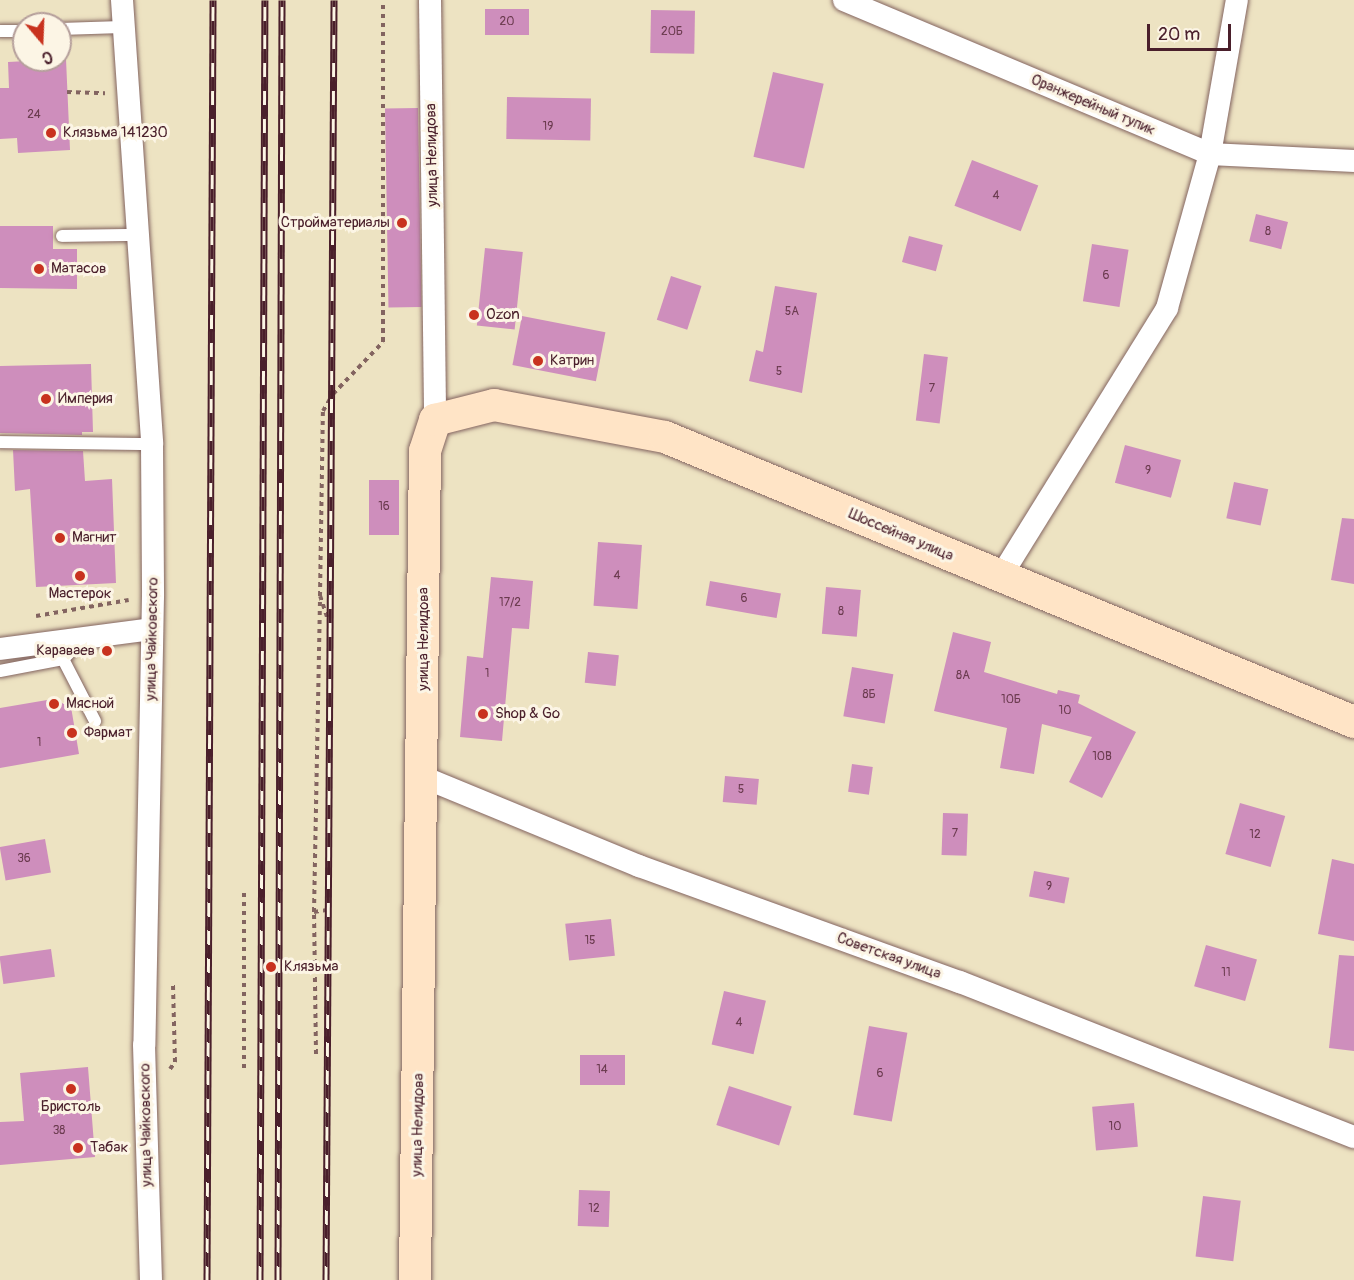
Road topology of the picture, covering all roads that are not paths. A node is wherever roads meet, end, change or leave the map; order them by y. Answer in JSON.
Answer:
{"nodes":[{"id":1,"x":122,"y":0,"type":"edge"},
{"id":2,"x":430,"y":0,"type":"edge"},
{"id":3,"x":844,"y":0,"type":"edge"},
{"id":4,"x":1237,"y":0,"type":"edge"},
{"id":5,"x":122,"y":27,"type":"junction"},
{"id":6,"x":72,"y":29,"type":"edge"},
{"id":7,"x":1210,"y":154,"type":"junction"},
{"id":8,"x":1354,"y":160,"type":"edge"},
{"id":9,"x":138,"y":235,"type":"junction"},
{"id":10,"x":62,"y":236,"type":"dead end"},
{"id":11,"x":435,"y":420,"type":"junction"},
{"id":12,"x":0,"y":442,"type":"edge"},
{"id":13,"x":152,"y":444,"type":"junction"},
{"id":14,"x":1001,"y":576,"type":"junction"},
{"id":15,"x":152,"y":629,"type":"junction"},
{"id":16,"x":68,"y":649,"type":"junction"},
{"id":17,"x":0,"y":650,"type":"edge"},
{"id":18,"x":0,"y":671,"type":"edge"},
{"id":19,"x":95,"y":721,"type":"dead end"},
{"id":20,"x":1354,"y":722,"type":"edge"},
{"id":21,"x":423,"y":777,"type":"junction"},
{"id":22,"x":1354,"y":1137,"type":"edge"},
{"id":23,"x":151,"y":1280,"type":"edge"},
{"id":24,"x":415,"y":1280,"type":"edge"}],
"edges":[{"from":1,"to":5,"type":"street","name":"улица Чайковского"},
{"from":2,"to":11,"type":"street","name":"улица Нелидова"},
{"from":3,"to":7,"type":"street","name":"Оранжерейный тупик"},
{"from":4,"to":7,"type":"street"},
{"from":5,"to":6,"type":"lane"},
{"from":5,"to":9,"type":"street","name":"улица Чайковского"},
{"from":7,"to":8,"type":"street","name":"Оранжерейный тупик"},
{"from":7,"to":14,"type":"street"},
{"from":9,"to":10,"type":"lane"},
{"from":9,"to":13,"type":"street","name":"улица Чайковского"},
{"from":11,"to":14,"type":"main road","name":"Шоссейная улица"},
{"from":11,"to":21,"type":"main road","name":"улица Нелидова"},
{"from":12,"to":13,"type":"lane"},
{"from":13,"to":15,"type":"street","name":"улица Чайковского"},
{"from":14,"to":20,"type":"main road","name":"Шоссейная улица"},
{"from":15,"to":16,"type":"street"},
{"from":15,"to":23,"type":"street","name":"улица Чайковского"},
{"from":16,"to":17,"type":"street"},
{"from":16,"to":18,"type":"lane"},
{"from":16,"to":19,"type":"lane"},
{"from":21,"to":22,"type":"street","name":"Советская улица"},
{"from":21,"to":24,"type":"main road","name":"улица Нелидова"}]}
